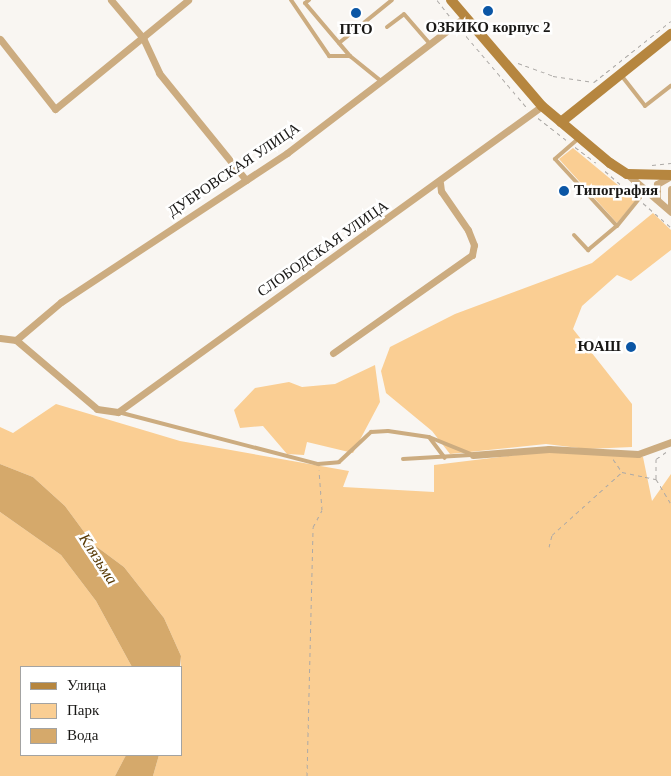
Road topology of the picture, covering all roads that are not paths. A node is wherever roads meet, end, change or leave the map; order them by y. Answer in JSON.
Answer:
{"nodes":[{"id":1,"x":112,"y":0,"type":"edge"},
{"id":2,"x":188,"y":0,"type":"edge"},
{"id":3,"x":291,"y":0,"type":"edge"},
{"id":4,"x":309,"y":0,"type":"edge"},
{"id":5,"x":392,"y":0,"type":"edge"},
{"id":6,"x":450,"y":0,"type":"edge"},
{"id":7,"x":464,"y":17,"type":"junction"},
{"id":8,"x":387,"y":27,"type":"dead end"},
{"id":9,"x":671,"y":34,"type":"edge"},
{"id":10,"x":143,"y":38,"type":"junction"},
{"id":11,"x":0,"y":39,"type":"edge"},
{"id":12,"x":339,"y":44,"type":"junction"},
{"id":13,"x":430,"y":44,"type":"junction"},
{"id":14,"x":350,"y":56,"type":"junction"},
{"id":15,"x":621,"y":75,"type":"junction"},
{"id":16,"x":381,"y":81,"type":"junction"},
{"id":17,"x":671,"y":86,"type":"edge"},
{"id":18,"x":542,"y":106,"type":"junction"},
{"id":19,"x":561,"y":122,"type":"junction"},
{"id":20,"x":580,"y":138,"type":"junction"},
{"id":21,"x":627,"y":174,"type":"junction"},
{"id":22,"x":671,"y":176,"type":"edge"},
{"id":23,"x":246,"y":180,"type":"junction"},
{"id":24,"x":440,"y":183,"type":"junction"},
{"id":25,"x":671,"y":189,"type":"edge"},
{"id":26,"x":646,"y":190,"type":"junction"},
{"id":27,"x":657,"y":199,"type":"junction"},
{"id":28,"x":671,"y":206,"type":"edge"},
{"id":29,"x":671,"y":212,"type":"edge"},
{"id":30,"x":617,"y":226,"type":"junction"},
{"id":31,"x":574,"y":235,"type":"dead end"},
{"id":32,"x":0,"y":338,"type":"edge"},
{"id":33,"x":16,"y":340,"type":"junction"},
{"id":34,"x":333,"y":353,"type":"dead end"},
{"id":35,"x":118,"y":412,"type":"junction"},
{"id":36,"x":429,"y":436,"type":"junction"},
{"id":37,"x":671,"y":442,"type":"edge"},
{"id":38,"x":473,"y":455,"type":"junction"},
{"id":39,"x":445,"y":458,"type":"junction"},
{"id":40,"x":403,"y":459,"type":"dead end"}],
"edges":[{"from":1,"to":10,"type":"street"},
{"from":2,"to":10,"type":"street"},
{"from":3,"to":14,"type":"lane"},
{"from":4,"to":12,"type":"lane"},
{"from":5,"to":12,"type":"lane"},
{"from":6,"to":7,"type":"main road"},
{"from":7,"to":13,"type":"street","name":"ДУБРОВСКАЯ УЛИЦА"},
{"from":7,"to":18,"type":"main road"},
{"from":8,"to":13,"type":"lane"},
{"from":9,"to":15,"type":"main road"},
{"from":10,"to":11,"type":"street"},
{"from":10,"to":23,"type":"street"},
{"from":12,"to":14,"type":"lane"},
{"from":13,"to":16,"type":"street","name":"ДУБРОВСКАЯ УЛИЦА"},
{"from":14,"to":16,"type":"lane"},
{"from":15,"to":17,"type":"lane"},
{"from":15,"to":19,"type":"main road"},
{"from":16,"to":23,"type":"street","name":"ДУБРОВСКАЯ УЛИЦА"},
{"from":18,"to":19,"type":"main road"},
{"from":18,"to":24,"type":"street","name":"СЛОБОДСКАЯ УЛИЦА"},
{"from":19,"to":20,"type":"main road"},
{"from":20,"to":21,"type":"main road"},
{"from":20,"to":30,"type":"lane"},
{"from":21,"to":22,"type":"main road"},
{"from":21,"to":26,"type":"street"},
{"from":22,"to":27,"type":"street"},
{"from":23,"to":33,"type":"street","name":"ДУБРОВСКАЯ УЛИЦА"},
{"from":24,"to":34,"type":"street"},
{"from":24,"to":35,"type":"street","name":"СЛОБОДСКАЯ УЛИЦА"},
{"from":25,"to":28,"type":"street"},
{"from":26,"to":27,"type":"street"},
{"from":26,"to":30,"type":"lane"},
{"from":27,"to":29,"type":"street"},
{"from":30,"to":31,"type":"lane"},
{"from":32,"to":33,"type":"street"},
{"from":33,"to":35,"type":"street"},
{"from":35,"to":36,"type":"lane"},
{"from":36,"to":38,"type":"lane"},
{"from":36,"to":39,"type":"lane"},
{"from":37,"to":38,"type":"street"},
{"from":38,"to":39,"type":"lane"},
{"from":39,"to":40,"type":"lane"}]}
